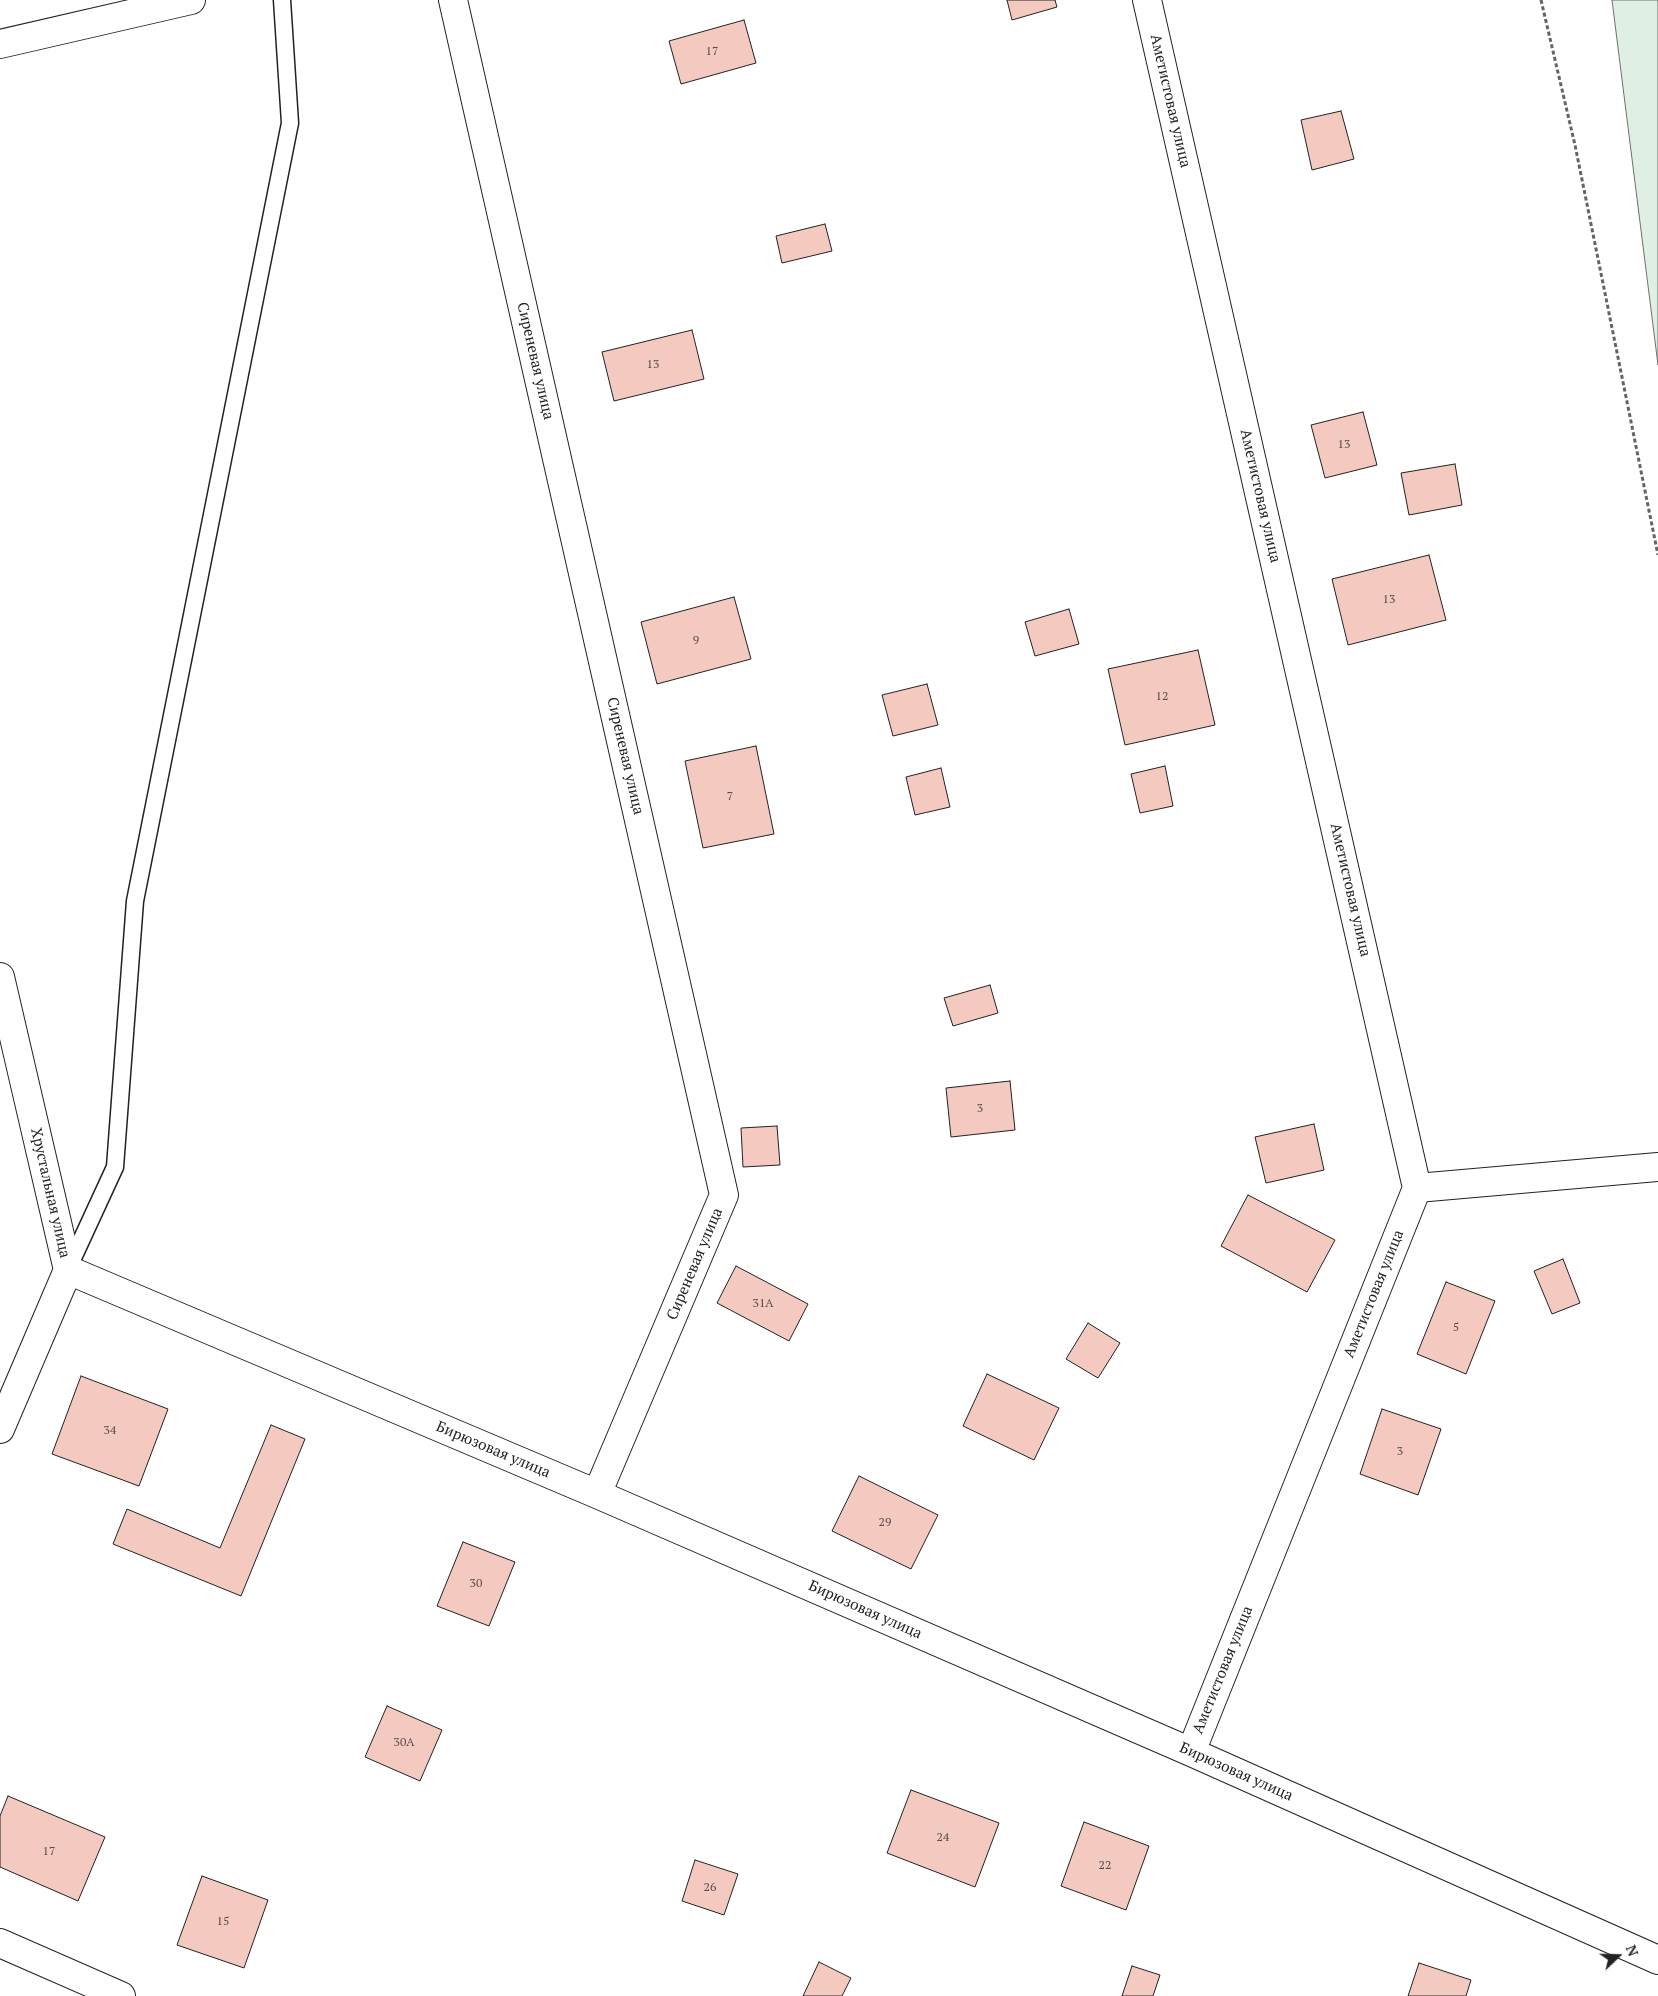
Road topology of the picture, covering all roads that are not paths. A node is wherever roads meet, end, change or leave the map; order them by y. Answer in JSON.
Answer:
{"nodes":[{"id":1,"x":191,"y":0,"type":"edge"},
{"id":2,"x":282,"y":0,"type":"edge"},
{"id":3,"x":453,"y":0,"type":"edge"},
{"id":4,"x":1147,"y":0,"type":"edge"},
{"id":5,"x":0,"y":44,"type":"edge"},
{"id":6,"x":0,"y":977,"type":"edge"},
{"id":7,"x":1658,"y":1167,"type":"edge"},
{"id":8,"x":1417,"y":1188,"type":"junction"},
{"id":9,"x":68,"y":1270,"type":"junction"},
{"id":10,"x":0,"y":1429,"type":"edge"},
{"id":11,"x":597,"y":1494,"type":"junction"},
{"id":12,"x":1190,"y":1752,"type":"junction"},
{"id":13,"x":0,"y":1943,"type":"edge"},
{"id":14,"x":1658,"y":1960,"type":"edge"},
{"id":15,"x":122,"y":1996,"type":"edge"}],
"edges":[{"from":1,"to":5,"type":"street"},
{"from":2,"to":9,"type":"lane"},
{"from":3,"to":11,"type":"street","name":"Сиреневая улица"},
{"from":4,"to":8,"type":"street","name":"Аметистовая улица"},
{"from":6,"to":9,"type":"street","name":"Хрустальная улица"},
{"from":7,"to":8,"type":"street"},
{"from":8,"to":12,"type":"street","name":"Аметистовая улица"},
{"from":9,"to":10,"type":"street","name":"Хрустальная улица"},
{"from":9,"to":11,"type":"street","name":"Бирюзовая улица"},
{"from":11,"to":12,"type":"street","name":"Бирюзовая улица"},
{"from":12,"to":14,"type":"street","name":"Бирюзовая улица"},
{"from":13,"to":15,"type":"street"}]}
